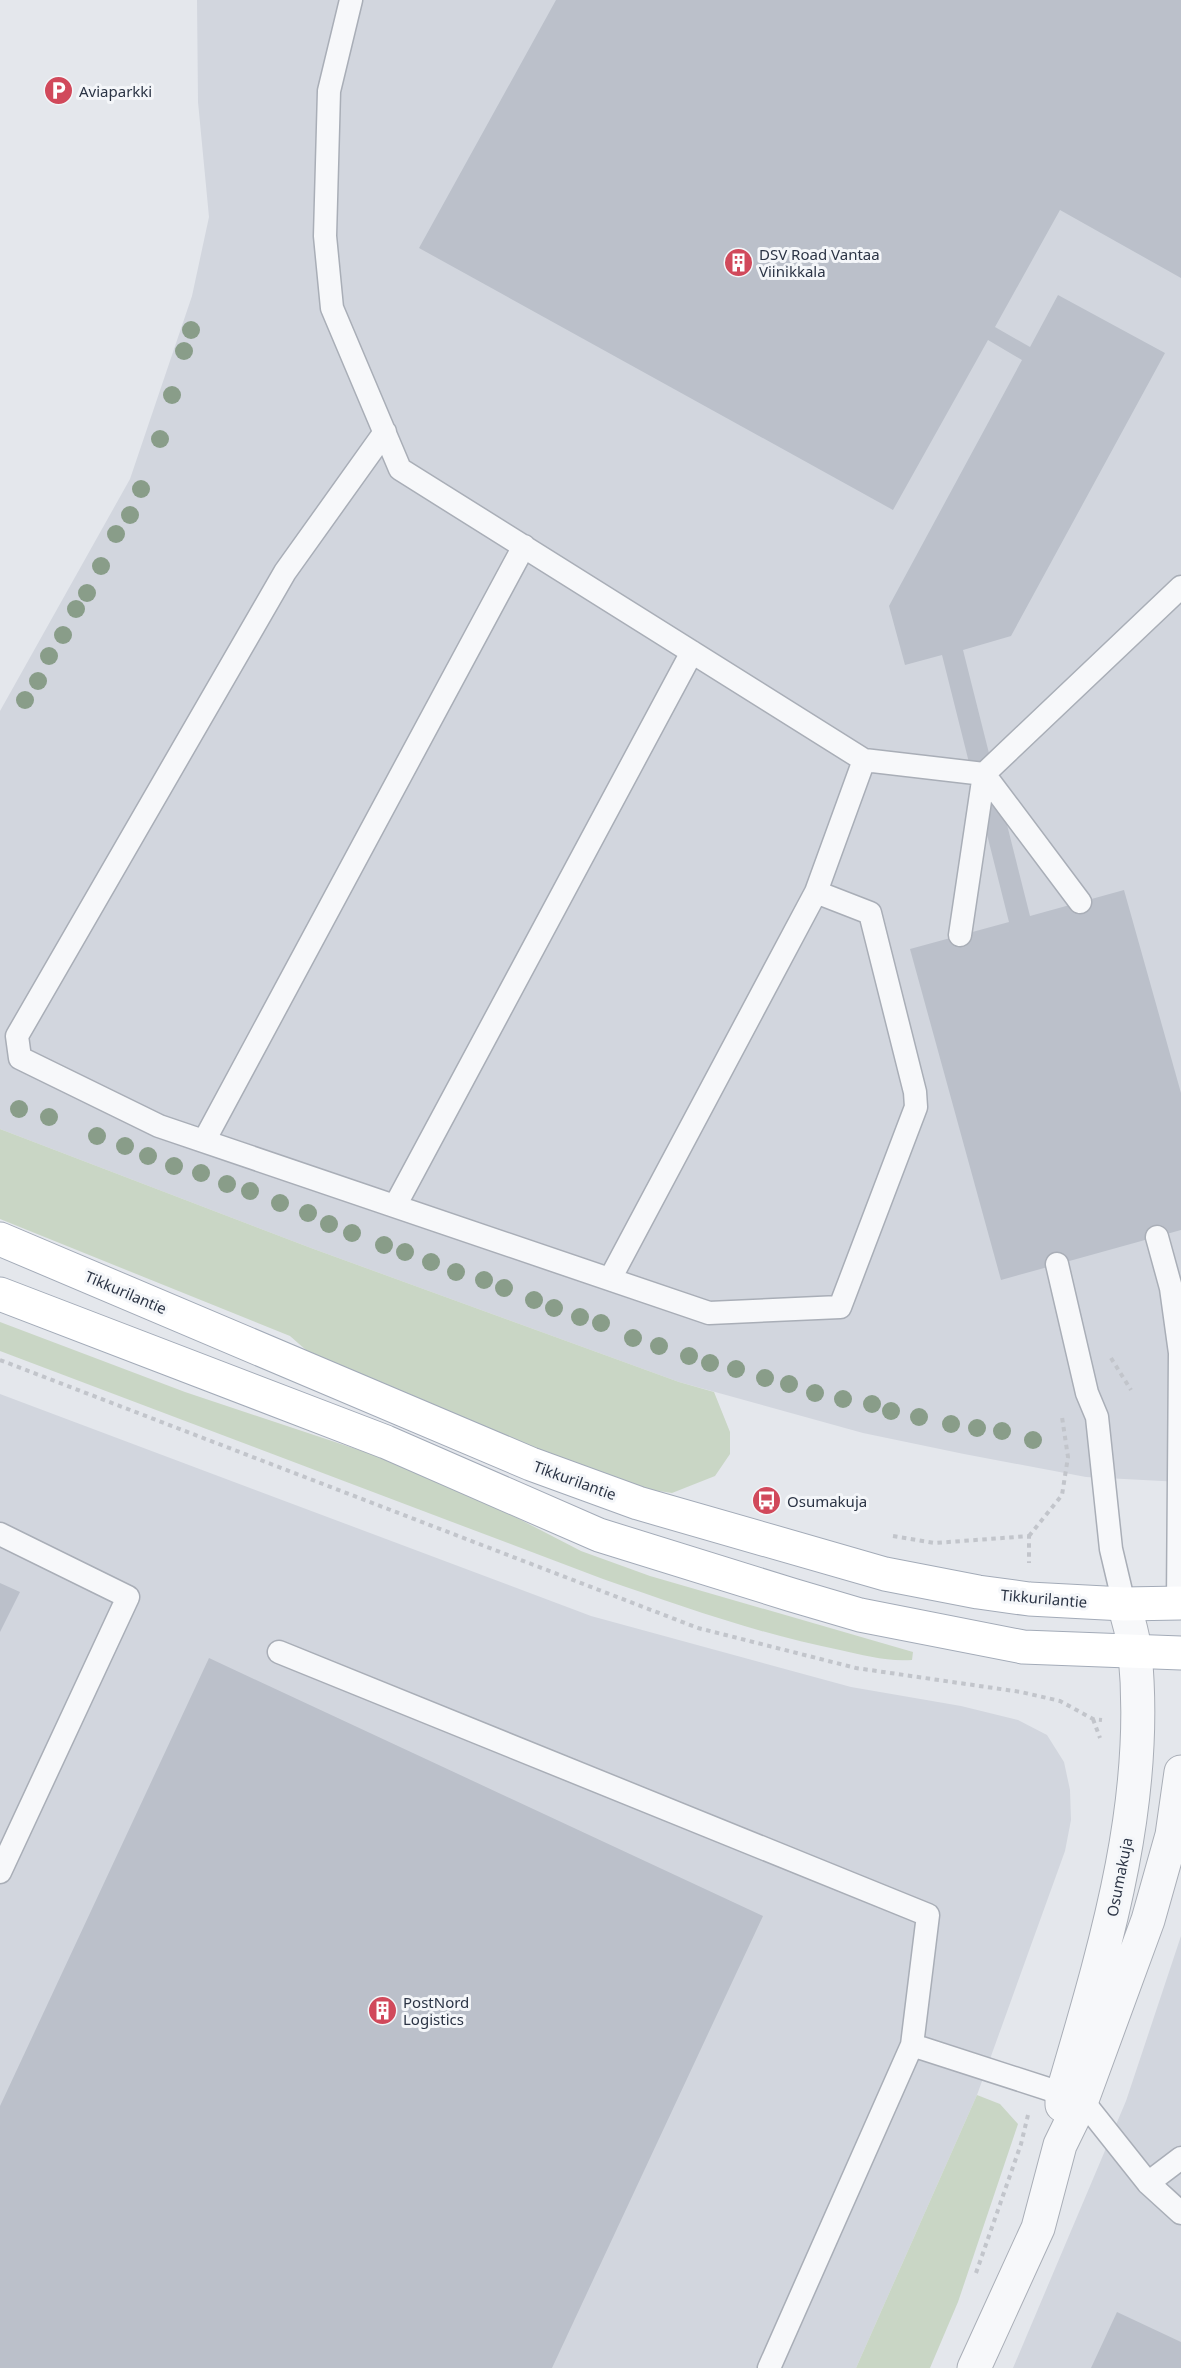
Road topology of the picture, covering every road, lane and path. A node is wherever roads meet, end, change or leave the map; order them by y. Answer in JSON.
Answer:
{"nodes":[{"id":1,"x":351,"y":0,"type":"edge"},
{"id":2,"x":385,"y":432,"type":"junction"},
{"id":3,"x":524,"y":546,"type":"junction"},
{"id":4,"x":1181,"y":587,"type":"edge"},
{"id":5,"x":692,"y":652,"type":"junction"},
{"id":6,"x":864,"y":760,"type":"junction"},
{"id":7,"x":984,"y":774,"type":"junction"},
{"id":8,"x":816,"y":892,"type":"junction"},
{"id":9,"x":1080,"y":902,"type":"dead end"},
{"id":10,"x":960,"y":935,"type":"dead end"},
{"id":11,"x":204,"y":1141,"type":"junction"},
{"id":12,"x":395,"y":1206,"type":"junction"},
{"id":13,"x":1157,"y":1237,"type":"dead end"},
{"id":14,"x":0,"y":1239,"type":"edge"},
{"id":15,"x":1057,"y":1264,"type":"dead end"},
{"id":16,"x":610,"y":1279,"type":"junction"},
{"id":17,"x":0,"y":1294,"type":"edge"},
{"id":18,"x":0,"y":1360,"type":"edge"},
{"id":19,"x":1060,"y":1410,"type":"dead end"},
{"id":20,"x":0,"y":1534,"type":"edge"},
{"id":21,"x":1029,"y":1536,"type":"dead end"},
{"id":22,"x":1124,"y":1604,"type":"junction"},
{"id":23,"x":1180,"y":1608,"type":"edge"},
{"id":24,"x":1135,"y":1651,"type":"junction"},
{"id":25,"x":279,"y":1652,"type":"dead end"},
{"id":26,"x":1181,"y":1653,"type":"edge"},
{"id":27,"x":1102,"y":1720,"type":"dead end"},
{"id":28,"x":1181,"y":1772,"type":"edge"},
{"id":29,"x":0,"y":1872,"type":"edge"},
{"id":30,"x":912,"y":2045,"type":"junction"},
{"id":31,"x":1072,"y":2098,"type":"junction"},
{"id":32,"x":1181,"y":2158,"type":"edge"},
{"id":33,"x":1149,"y":2183,"type":"junction"},
{"id":34,"x":1181,"y":2213,"type":"edge"},
{"id":35,"x":769,"y":2368,"type":"edge"},
{"id":36,"x":974,"y":2368,"type":"edge"}],
"edges":[{"from":1,"to":2,"type":"lane"},
{"from":2,"to":3,"type":"lane"},
{"from":2,"to":11,"type":"lane"},
{"from":3,"to":5,"type":"lane"},
{"from":3,"to":11,"type":"lane"},
{"from":4,"to":7,"type":"lane"},
{"from":5,"to":6,"type":"lane"},
{"from":5,"to":12,"type":"lane"},
{"from":6,"to":7,"type":"lane"},
{"from":6,"to":8,"type":"lane"},
{"from":7,"to":9,"type":"lane"},
{"from":7,"to":10,"type":"lane"},
{"from":8,"to":16,"type":"lane"},
{"from":8,"to":16,"type":"lane"},
{"from":11,"to":12,"type":"lane"},
{"from":12,"to":16,"type":"lane"},
{"from":13,"to":23,"type":"lane"},
{"from":14,"to":22,"type":"main road","name":"Tikkurilantie"},
{"from":15,"to":22,"type":"lane"},
{"from":17,"to":24,"type":"main road"},
{"from":18,"to":27,"type":"path"},
{"from":19,"to":21,"type":"path"},
{"from":20,"to":29,"type":"lane"},
{"from":22,"to":23,"type":"main road","name":"Tikkurilantie"},
{"from":22,"to":24,"type":"street","name":"Osumakuja"},
{"from":24,"to":26,"type":"main road"},
{"from":24,"to":31,"type":"street","name":"Osumakuja"},
{"from":25,"to":30,"type":"lane"},
{"from":28,"to":31,"type":"street","name":"Osumakuja"},
{"from":30,"to":31,"type":"lane"},
{"from":30,"to":35,"type":"lane"},
{"from":31,"to":33,"type":"lane"},
{"from":31,"to":36,"type":"street","name":"Osumakuja"},
{"from":32,"to":33,"type":"lane"},
{"from":33,"to":34,"type":"lane"}]}
